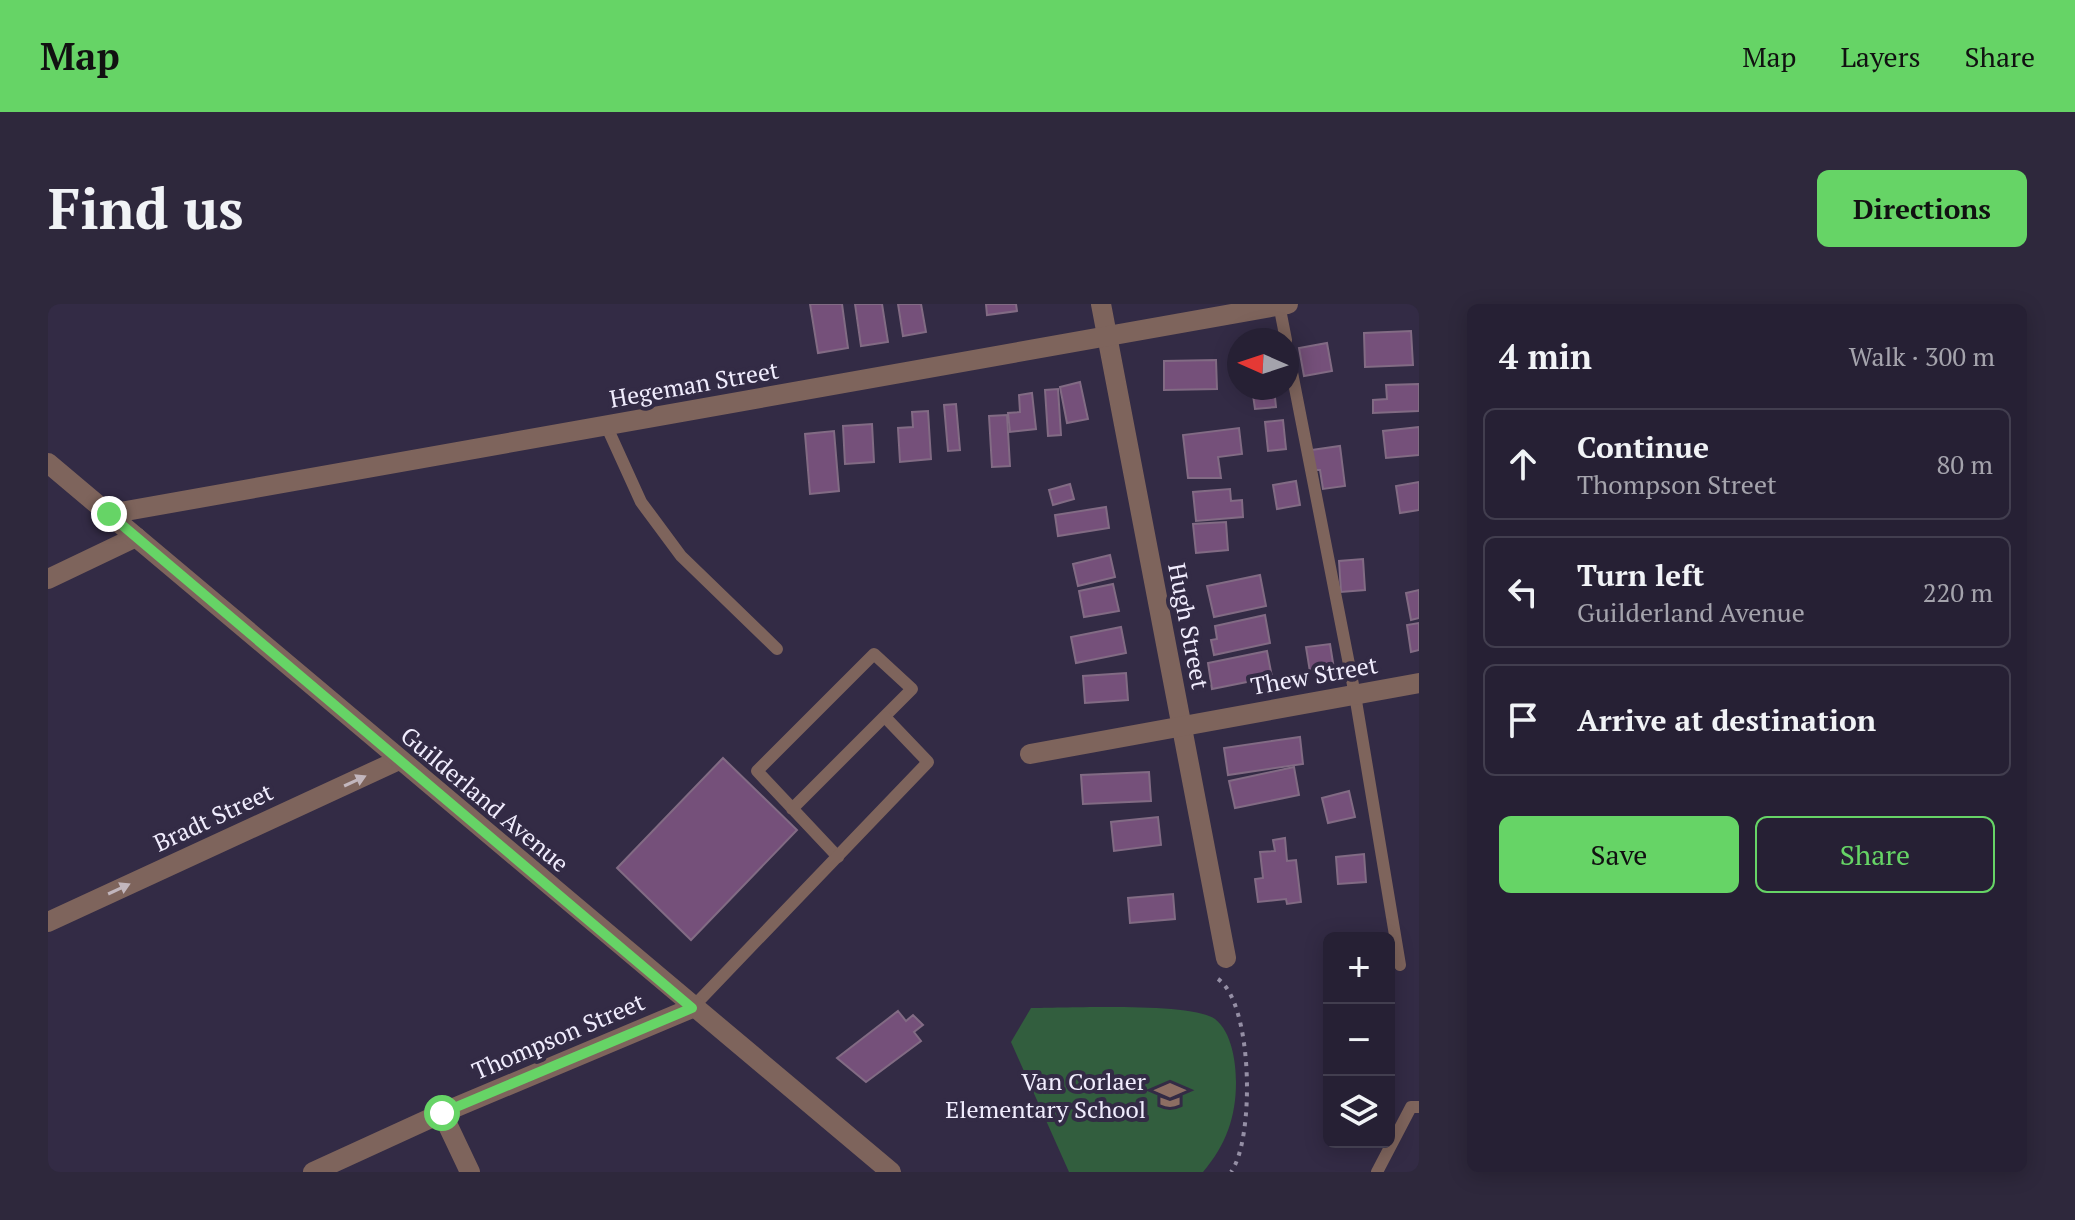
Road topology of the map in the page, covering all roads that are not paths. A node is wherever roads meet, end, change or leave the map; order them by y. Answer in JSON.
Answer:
{"nodes":[{"id":1,"x":1101,"y":304,"type":"edge"},
{"id":2,"x":1282,"y":305,"type":"edge"},
{"id":3,"x":1285,"y":328,"type":"edge"},
{"id":4,"x":1107,"y":337,"type":"junction"},
{"id":5,"x":1297,"y":400,"type":"edge"},
{"id":6,"x":606,"y":425,"type":"junction"},
{"id":7,"x":48,"y":463,"type":"edge"},
{"id":8,"x":109,"y":514,"type":"junction"},
{"id":9,"x":136,"y":537,"type":"junction"},
{"id":10,"x":48,"y":579,"type":"edge"},
{"id":11,"x":777,"y":649,"type":"dead end"},
{"id":12,"x":1419,"y":683,"type":"edge"},
{"id":13,"x":1355,"y":695,"type":"junction"},
{"id":14,"x":885,"y":717,"type":"junction"},
{"id":15,"x":1182,"y":726,"type":"junction"},
{"id":16,"x":1030,"y":754,"type":"dead end"},
{"id":17,"x":399,"y":760,"type":"junction"},
{"id":18,"x":792,"y":809,"type":"junction"},
{"id":19,"x":838,"y":857,"type":"junction"},
{"id":20,"x":48,"y":922,"type":"edge"},
{"id":21,"x":1226,"y":958,"type":"dead end"},
{"id":22,"x":1400,"y":965,"type":"dead end"},
{"id":23,"x":692,"y":1008,"type":"junction"},
{"id":24,"x":1419,"y":1107,"type":"edge"},
{"id":25,"x":442,"y":1113,"type":"junction"},
{"id":26,"x":313,"y":1172,"type":"edge"},
{"id":27,"x":470,"y":1172,"type":"edge"},
{"id":28,"x":891,"y":1172,"type":"edge"},
{"id":29,"x":1377,"y":1172,"type":"edge"}],
"edges":[{"from":1,"to":4,"type":"street","name":"Hugh Street"},
{"from":2,"to":3,"type":"lane"},
{"from":2,"to":4,"type":"street","name":"Hegeman Street"},
{"from":4,"to":6,"type":"street","name":"Hegeman Street"},
{"from":4,"to":15,"type":"street","name":"Hugh Street"},
{"from":5,"to":13,"type":"lane"},
{"from":6,"to":8,"type":"street","name":"Hegeman Street"},
{"from":6,"to":11,"type":"lane"},
{"from":7,"to":8,"type":"street","name":"Guilderland Avenue"},
{"from":8,"to":9,"type":"street","name":"Guilderland Avenue"},
{"from":9,"to":10,"type":"street"},
{"from":9,"to":17,"type":"street","name":"Guilderland Avenue"},
{"from":12,"to":13,"type":"street","name":"Thew Street"},
{"from":13,"to":15,"type":"street","name":"Thew Street"},
{"from":13,"to":22,"type":"lane"},
{"from":14,"to":18,"type":"lane"},
{"from":14,"to":18,"type":"lane"},
{"from":14,"to":19,"type":"lane"},
{"from":15,"to":16,"type":"street","name":"Thew Street"},
{"from":15,"to":21,"type":"street","name":"Hugh Street"},
{"from":20,"to":17,"type":"street","name":"Bradt Street","one_way":true},
{"from":17,"to":23,"type":"street","name":"Guilderland Avenue"},
{"from":18,"to":19,"type":"lane"},
{"from":19,"to":23,"type":"lane"},
{"from":23,"to":25,"type":"street","name":"Thompson Street"},
{"from":23,"to":28,"type":"street","name":"Guilderland Avenue"},
{"from":24,"to":29,"type":"lane"},
{"from":25,"to":26,"type":"street","name":"Thompson Street"},
{"from":25,"to":27,"type":"street"}]}
